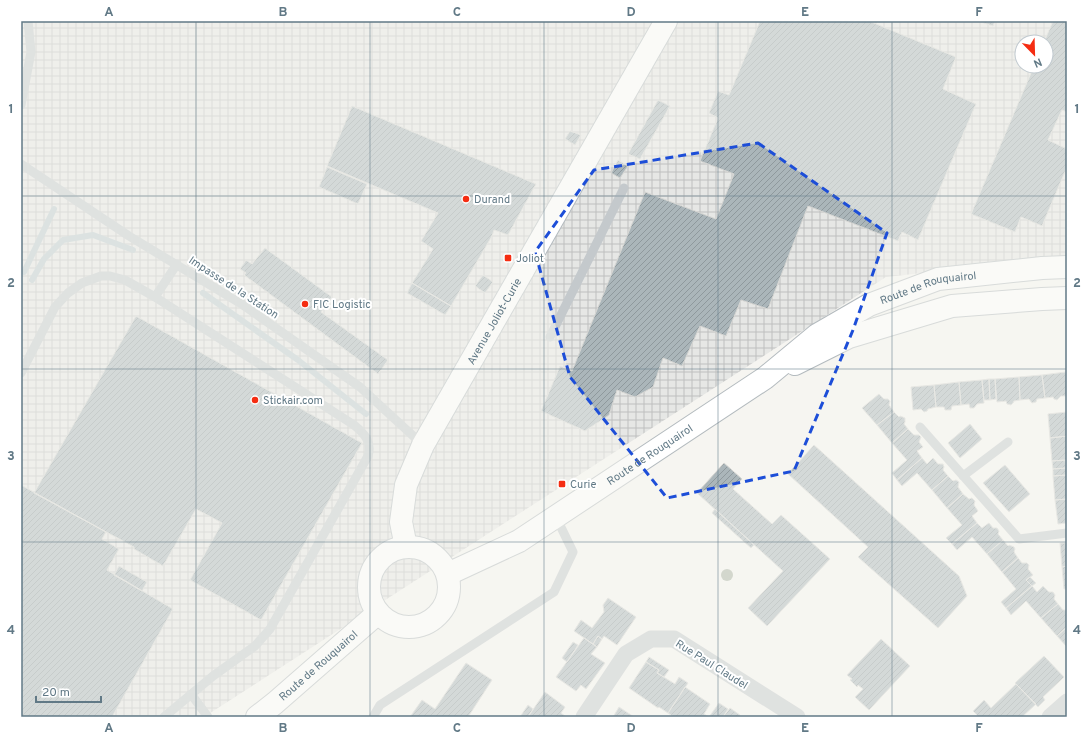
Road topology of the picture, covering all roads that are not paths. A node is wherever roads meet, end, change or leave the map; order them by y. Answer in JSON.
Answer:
{"nodes":[{"id":1,"x":28,"y":21,"type":"edge"},
{"id":2,"x":666,"y":21,"type":"edge"},
{"id":3,"x":21,"y":104,"type":"edge"},
{"id":4,"x":21,"y":164,"type":"edge"},
{"id":5,"x":624,"y":188,"type":"dead end"},
{"id":6,"x":177,"y":264,"type":"junction"},
{"id":7,"x":1067,"y":267,"type":"edge"},
{"id":8,"x":155,"y":297,"type":"junction"},
{"id":9,"x":1067,"y":298,"type":"edge"},
{"id":10,"x":550,"y":337,"type":"dead end"},
{"id":11,"x":21,"y":373,"type":"edge"},
{"id":12,"x":765,"y":378,"type":"junction"},
{"id":13,"x":920,"y":427,"type":"dead end"},
{"id":14,"x":1008,"y":442,"type":"dead end"},
{"id":15,"x":423,"y":445,"type":"junction"},
{"id":16,"x":963,"y":476,"type":"junction"},
{"id":17,"x":556,"y":517,"type":"junction"},
{"id":18,"x":1067,"y":533,"type":"edge"},
{"id":19,"x":406,"y":547,"type":"junction"},
{"id":20,"x":448,"y":574,"type":"junction"},
{"id":21,"x":378,"y":613,"type":"junction"},
{"id":22,"x":191,"y":694,"type":"junction"},
{"id":23,"x":1067,"y":702,"type":"edge"},
{"id":24,"x":266,"y":712,"type":"edge"},
{"id":25,"x":164,"y":717,"type":"edge"},
{"id":26,"x":208,"y":717,"type":"edge"},
{"id":27,"x":373,"y":717,"type":"edge"},
{"id":28,"x":584,"y":717,"type":"edge"},
{"id":29,"x":797,"y":717,"type":"edge"},
{"id":30,"x":1050,"y":717,"type":"edge"}],
"edges":[{"from":1,"to":3,"type":"lane"},
{"from":2,"to":15,"type":"street","name":"Avenue Joliot-Curie"},
{"from":4,"to":6,"type":"lane","name":"Impasse de la Station"},
{"from":5,"to":10,"type":"lane"},
{"from":6,"to":8,"type":"lane"},
{"from":6,"to":15,"type":"lane","name":"Impasse de la Station"},
{"from":7,"to":12,"type":"street","name":"Route de Rouquairol"},
{"from":8,"to":11,"type":"lane"},
{"from":8,"to":22,"type":"lane"},
{"from":9,"to":12,"type":"street","name":"Route de Rouquairol"},
{"from":12,"to":17,"type":"street","name":"Route de Rouquairol"},
{"from":13,"to":16,"type":"lane"},
{"from":14,"to":16,"type":"lane"},
{"from":15,"to":19,"type":"street","name":"Avenue Joliot-Curie"},
{"from":16,"to":18,"type":"lane"},
{"from":17,"to":20,"type":"street","name":"Route de Rouquairol"},
{"from":17,"to":27,"type":"lane"},
{"from":19,"to":20,"type":"street"},
{"from":19,"to":21,"type":"street"},
{"from":20,"to":21,"type":"street"},
{"from":21,"to":24,"type":"street","name":"Route de Rouquairol"},
{"from":22,"to":25,"type":"lane"},
{"from":22,"to":26,"type":"lane"},
{"from":23,"to":30,"type":"street"},
{"from":28,"to":29,"type":"street","name":"Rue Paul Claudel"}]}
